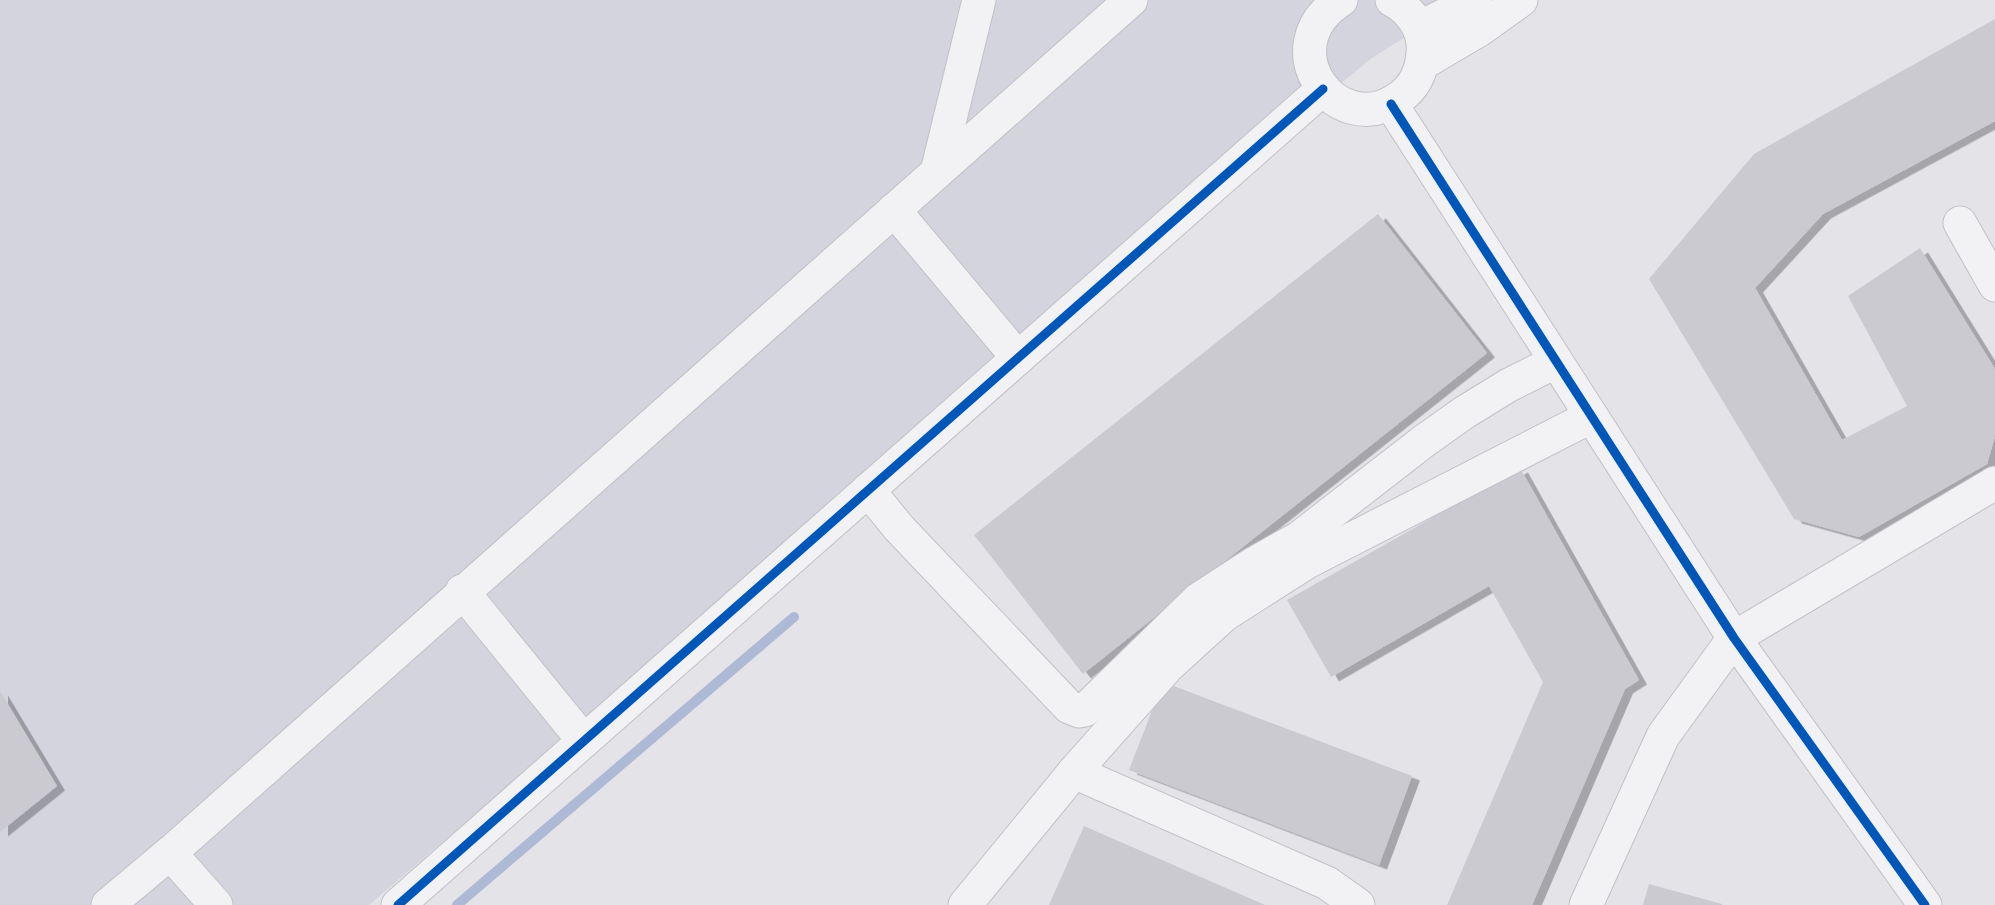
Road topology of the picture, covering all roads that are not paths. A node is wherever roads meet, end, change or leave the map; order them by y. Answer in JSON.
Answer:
{"nodes":[{"id":1,"x":979,"y":0,"type":"edge"},
{"id":2,"x":1130,"y":0,"type":"edge"},
{"id":3,"x":1304,"y":0,"type":"edge"},
{"id":4,"x":1340,"y":0,"type":"edge"},
{"id":5,"x":1392,"y":0,"type":"edge"},
{"id":6,"x":1475,"y":0,"type":"edge"},
{"id":7,"x":1521,"y":0,"type":"edge"},
{"id":8,"x":1419,"y":28,"type":"junction"},
{"id":9,"x":1313,"y":32,"type":"junction"},
{"id":10,"x":1423,"y":63,"type":"junction"},
{"id":11,"x":1322,"y":89,"type":"junction"},
{"id":12,"x":1391,"y":104,"type":"junction"},
{"id":13,"x":937,"y":172,"type":"junction"},
{"id":14,"x":894,"y":210,"type":"junction"},
{"id":15,"x":1960,"y":223,"type":"dead end"},
{"id":16,"x":1995,"y":285,"type":"edge"},
{"id":17,"x":1018,"y":358,"type":"junction"},
{"id":18,"x":1555,"y":362,"type":"junction"},
{"id":19,"x":1590,"y":417,"type":"junction"},
{"id":20,"x":1995,"y":483,"type":"edge"},
{"id":21,"x":868,"y":490,"type":"junction"},
{"id":22,"x":462,"y":592,"type":"junction"},
{"id":23,"x":1734,"y":638,"type":"junction"},
{"id":24,"x":1159,"y":656,"type":"junction"},
{"id":25,"x":584,"y":740,"type":"junction"},
{"id":26,"x":1074,"y":772,"type":"junction"},
{"id":27,"x":170,"y":853,"type":"junction"},
{"id":28,"x":108,"y":905,"type":"edge"},
{"id":29,"x":216,"y":905,"type":"edge"},
{"id":30,"x":398,"y":905,"type":"edge"},
{"id":31,"x":965,"y":905,"type":"edge"},
{"id":32,"x":1358,"y":905,"type":"edge"},
{"id":33,"x":1586,"y":905,"type":"edge"},
{"id":34,"x":1925,"y":905,"type":"edge"}],
"edges":[{"from":1,"to":13,"type":"street"},
{"from":2,"to":13,"type":"street"},
{"from":3,"to":9,"type":"street"},
{"from":4,"to":9,"type":"street"},
{"from":5,"to":8,"type":"street"},
{"from":6,"to":8,"type":"street"},
{"from":7,"to":10,"type":"street"},
{"from":8,"to":10,"type":"street"},
{"from":9,"to":11,"type":"street"},
{"from":10,"to":12,"type":"street"},
{"from":11,"to":12,"type":"street"},
{"from":11,"to":17,"type":"street"},
{"from":12,"to":18,"type":"street"},
{"from":13,"to":14,"type":"street"},
{"from":14,"to":17,"type":"street"},
{"from":14,"to":22,"type":"street"},
{"from":15,"to":16,"type":"street"},
{"from":17,"to":21,"type":"street"},
{"from":18,"to":19,"type":"street"},
{"from":18,"to":24,"type":"street"},
{"from":19,"to":23,"type":"street"},
{"from":19,"to":24,"type":"street"},
{"from":20,"to":23,"type":"street"},
{"from":21,"to":24,"type":"street"},
{"from":21,"to":25,"type":"street"},
{"from":22,"to":25,"type":"street"},
{"from":22,"to":27,"type":"street"},
{"from":23,"to":33,"type":"street"},
{"from":23,"to":34,"type":"street"},
{"from":24,"to":26,"type":"street"},
{"from":25,"to":30,"type":"street"},
{"from":26,"to":31,"type":"street"},
{"from":26,"to":32,"type":"street"},
{"from":27,"to":28,"type":"street"},
{"from":27,"to":29,"type":"street"}]}
